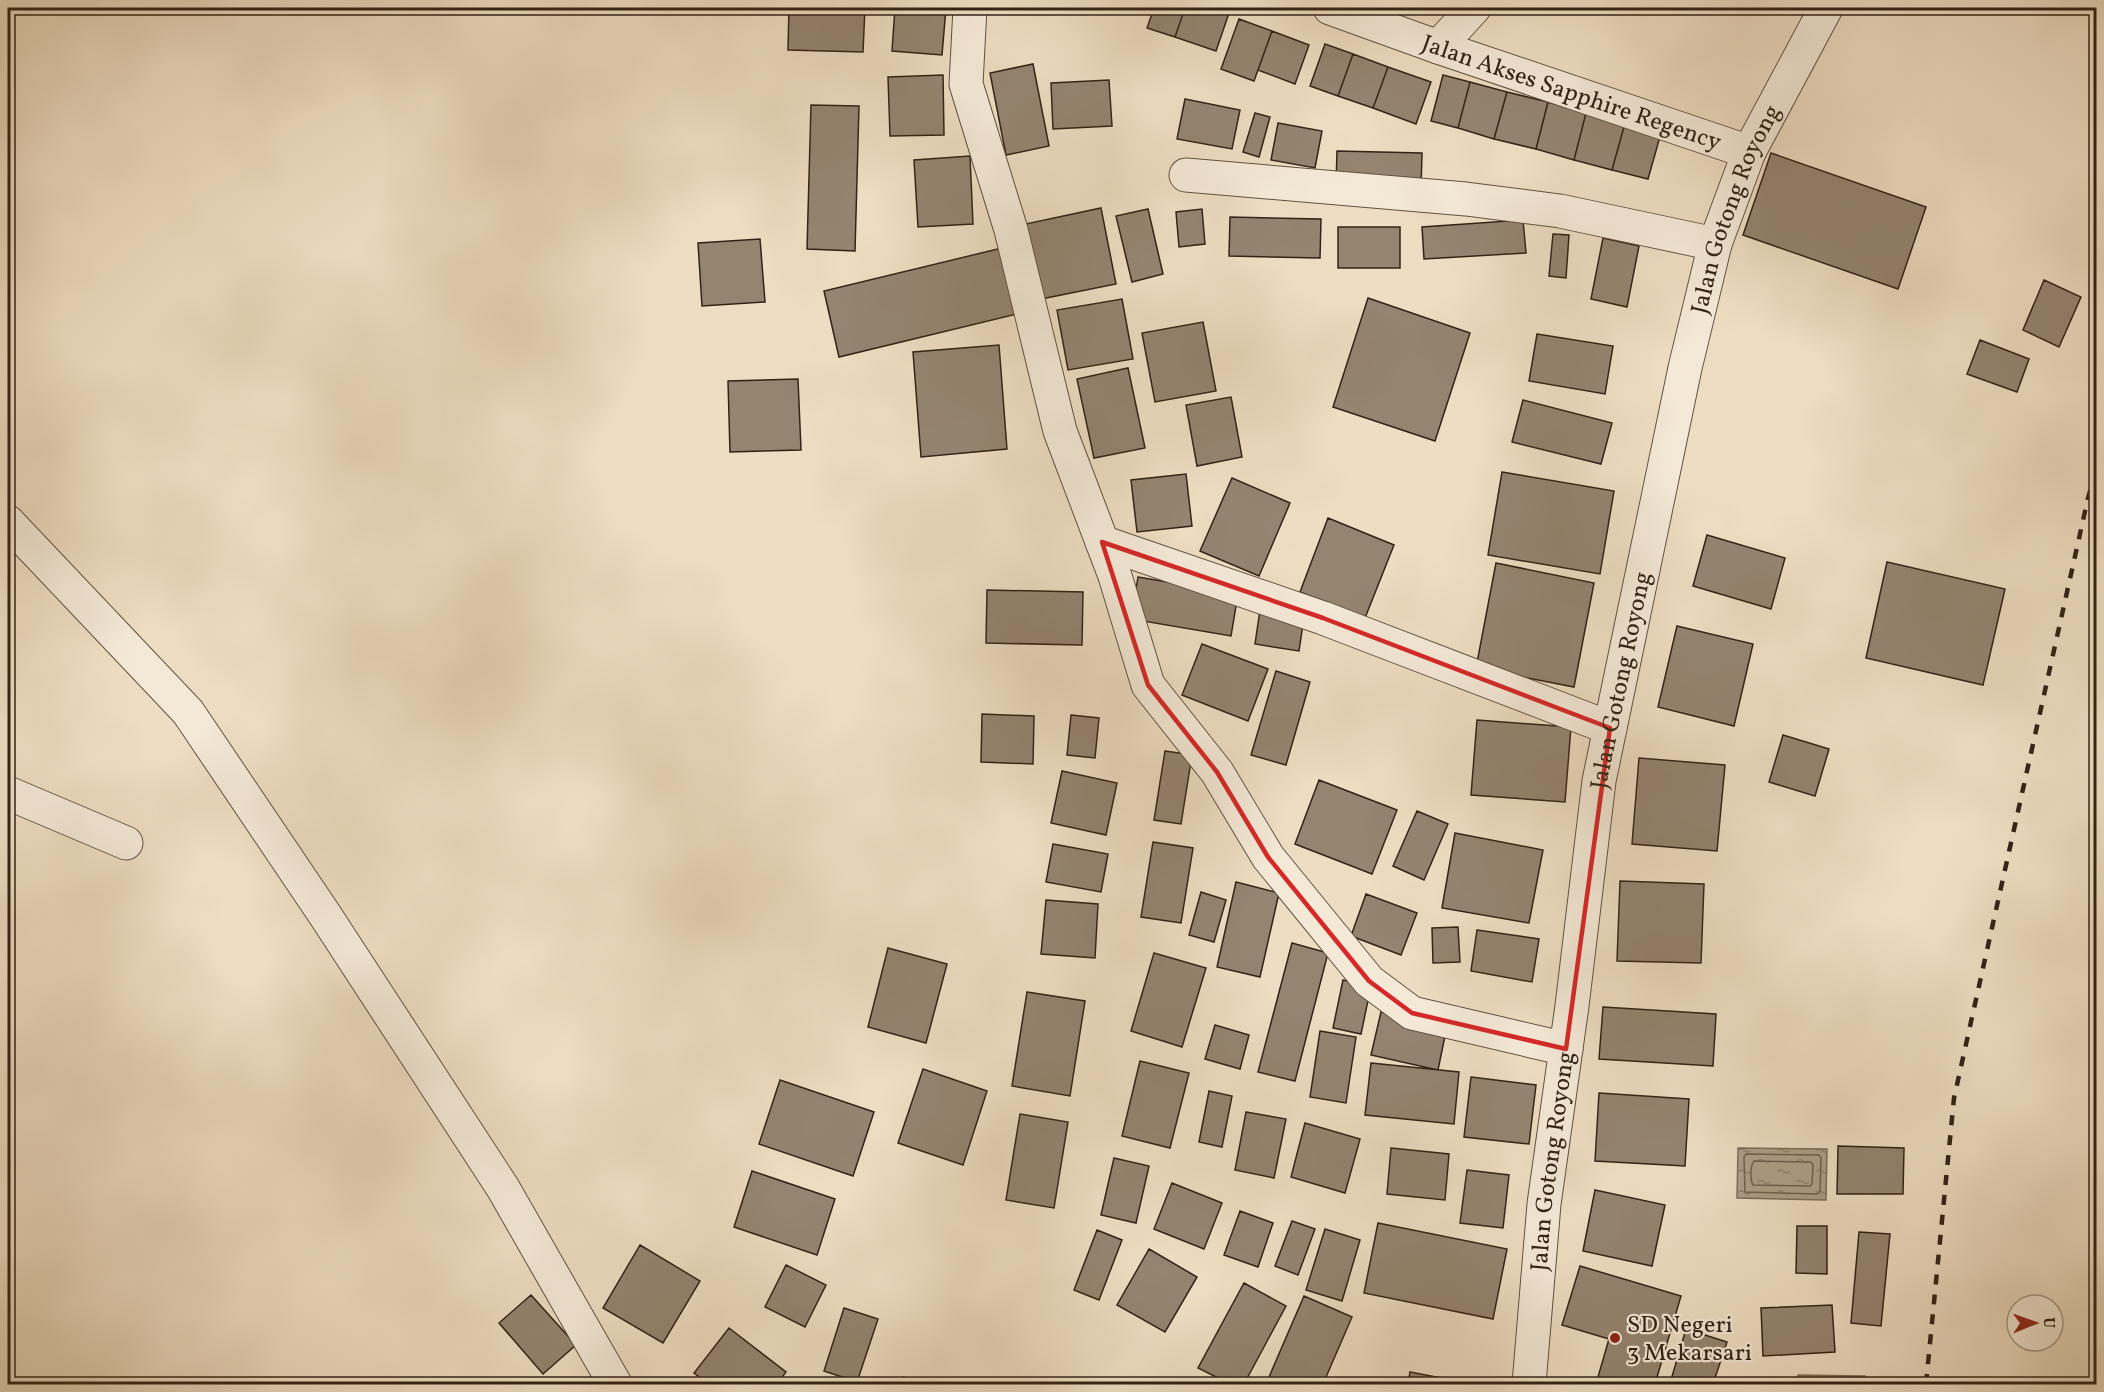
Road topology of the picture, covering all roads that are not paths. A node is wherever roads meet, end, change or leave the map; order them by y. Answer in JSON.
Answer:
{"nodes":[{"id":1,"x":970,"y":8,"type":"edge"},
{"id":2,"x":1330,"y":8,"type":"edge"},
{"id":3,"x":1474,"y":8,"type":"edge"},
{"id":4,"x":1826,"y":8,"type":"edge"},
{"id":5,"x":1438,"y":47,"type":"junction"},
{"id":6,"x":1749,"y":152,"type":"junction"},
{"id":7,"x":1186,"y":175,"type":"dead end"},
{"id":8,"x":1715,"y":244,"type":"junction"},
{"id":9,"x":8,"y":522,"type":"edge"},
{"id":10,"x":1102,"y":542,"type":"junction"},
{"id":11,"x":1610,"y":728,"type":"junction"},
{"id":12,"x":8,"y":794,"type":"edge"},
{"id":13,"x":126,"y":843,"type":"dead end"},
{"id":14,"x":1566,"y":1049,"type":"junction"},
{"id":15,"x":615,"y":1384,"type":"edge"},
{"id":16,"x":1528,"y":1384,"type":"edge"}],
"edges":[{"from":1,"to":10,"type":"street"},
{"from":2,"to":5,"type":"street","name":"Jalan Akses Sapphire Regency"},
{"from":3,"to":5,"type":"street"},
{"from":4,"to":6,"type":"street","name":"Jalan Gotong Royong"},
{"from":5,"to":6,"type":"street","name":"Jalan Akses Sapphire Regency"},
{"from":6,"to":8,"type":"street","name":"Jalan Gotong Royong"},
{"from":7,"to":8,"type":"street"},
{"from":8,"to":11,"type":"street","name":"Jalan Gotong Royong"},
{"from":9,"to":15,"type":"street"},
{"from":10,"to":11,"type":"street"},
{"from":10,"to":14,"type":"street"},
{"from":11,"to":14,"type":"street","name":"Jalan Gotong Royong"},
{"from":12,"to":13,"type":"street"},
{"from":14,"to":16,"type":"street","name":"Jalan Gotong Royong"}]}
